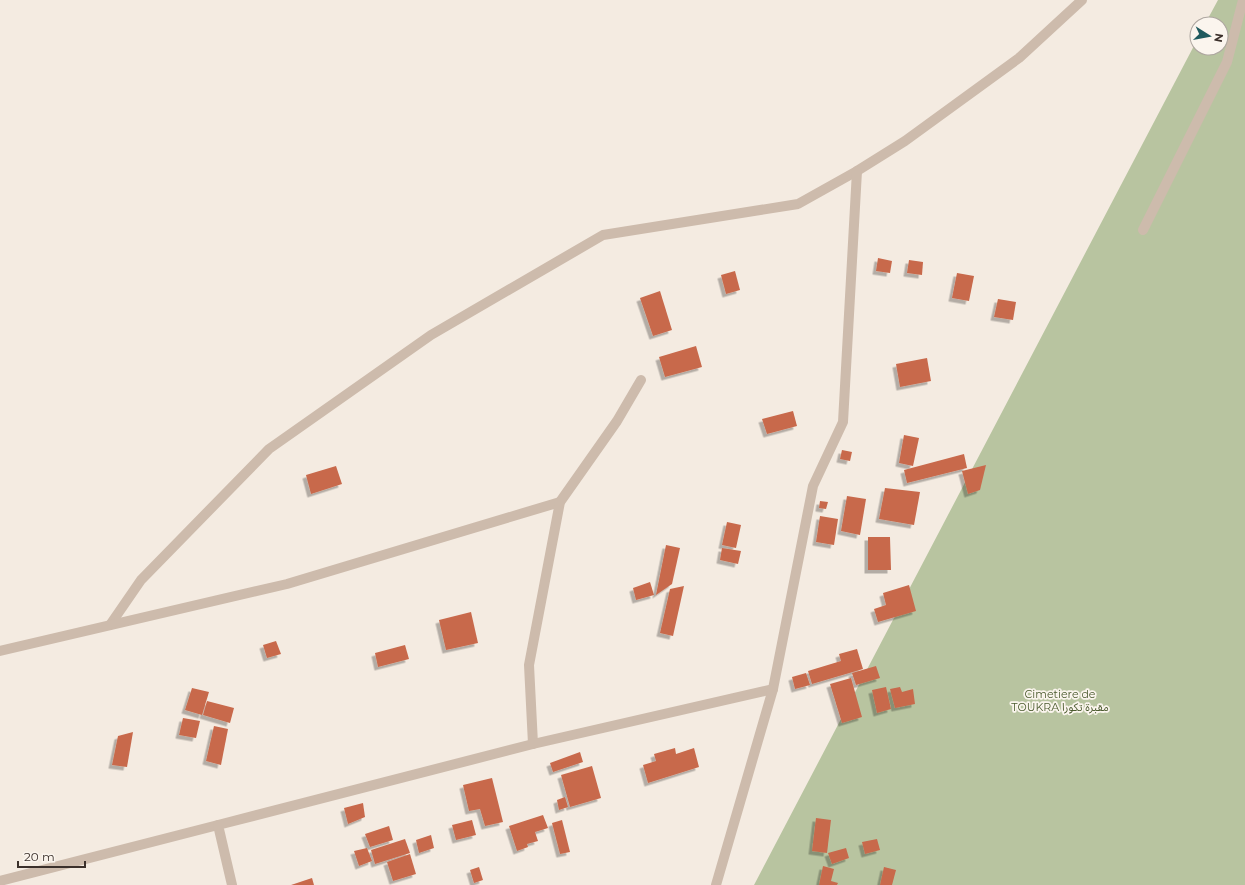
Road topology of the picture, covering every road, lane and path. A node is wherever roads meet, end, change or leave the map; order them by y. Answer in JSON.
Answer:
{"nodes":[{"id":1,"x":1082,"y":0,"type":"edge"},
{"id":2,"x":1244,"y":0,"type":"edge"},
{"id":3,"x":857,"y":171,"type":"junction"},
{"id":4,"x":1143,"y":230,"type":"dead end"},
{"id":5,"x":641,"y":380,"type":"dead end"},
{"id":6,"x":560,"y":502,"type":"junction"},
{"id":7,"x":110,"y":625,"type":"junction"},
{"id":8,"x":0,"y":651,"type":"edge"},
{"id":9,"x":773,"y":689,"type":"junction"},
{"id":10,"x":533,"y":744,"type":"junction"},
{"id":11,"x":218,"y":825,"type":"junction"},
{"id":12,"x":0,"y":881,"type":"edge"},
{"id":13,"x":232,"y":885,"type":"edge"},
{"id":14,"x":716,"y":885,"type":"edge"}],
"edges":[{"from":1,"to":3,"type":"street"},
{"from":2,"to":4,"type":"street"},
{"from":3,"to":7,"type":"street"},
{"from":3,"to":9,"type":"street"},
{"from":5,"to":6,"type":"street"},
{"from":6,"to":7,"type":"street"},
{"from":6,"to":10,"type":"street"},
{"from":7,"to":8,"type":"street"},
{"from":9,"to":10,"type":"street"},
{"from":9,"to":14,"type":"street"},
{"from":10,"to":11,"type":"street"},
{"from":11,"to":12,"type":"street"},
{"from":11,"to":13,"type":"street"}]}
